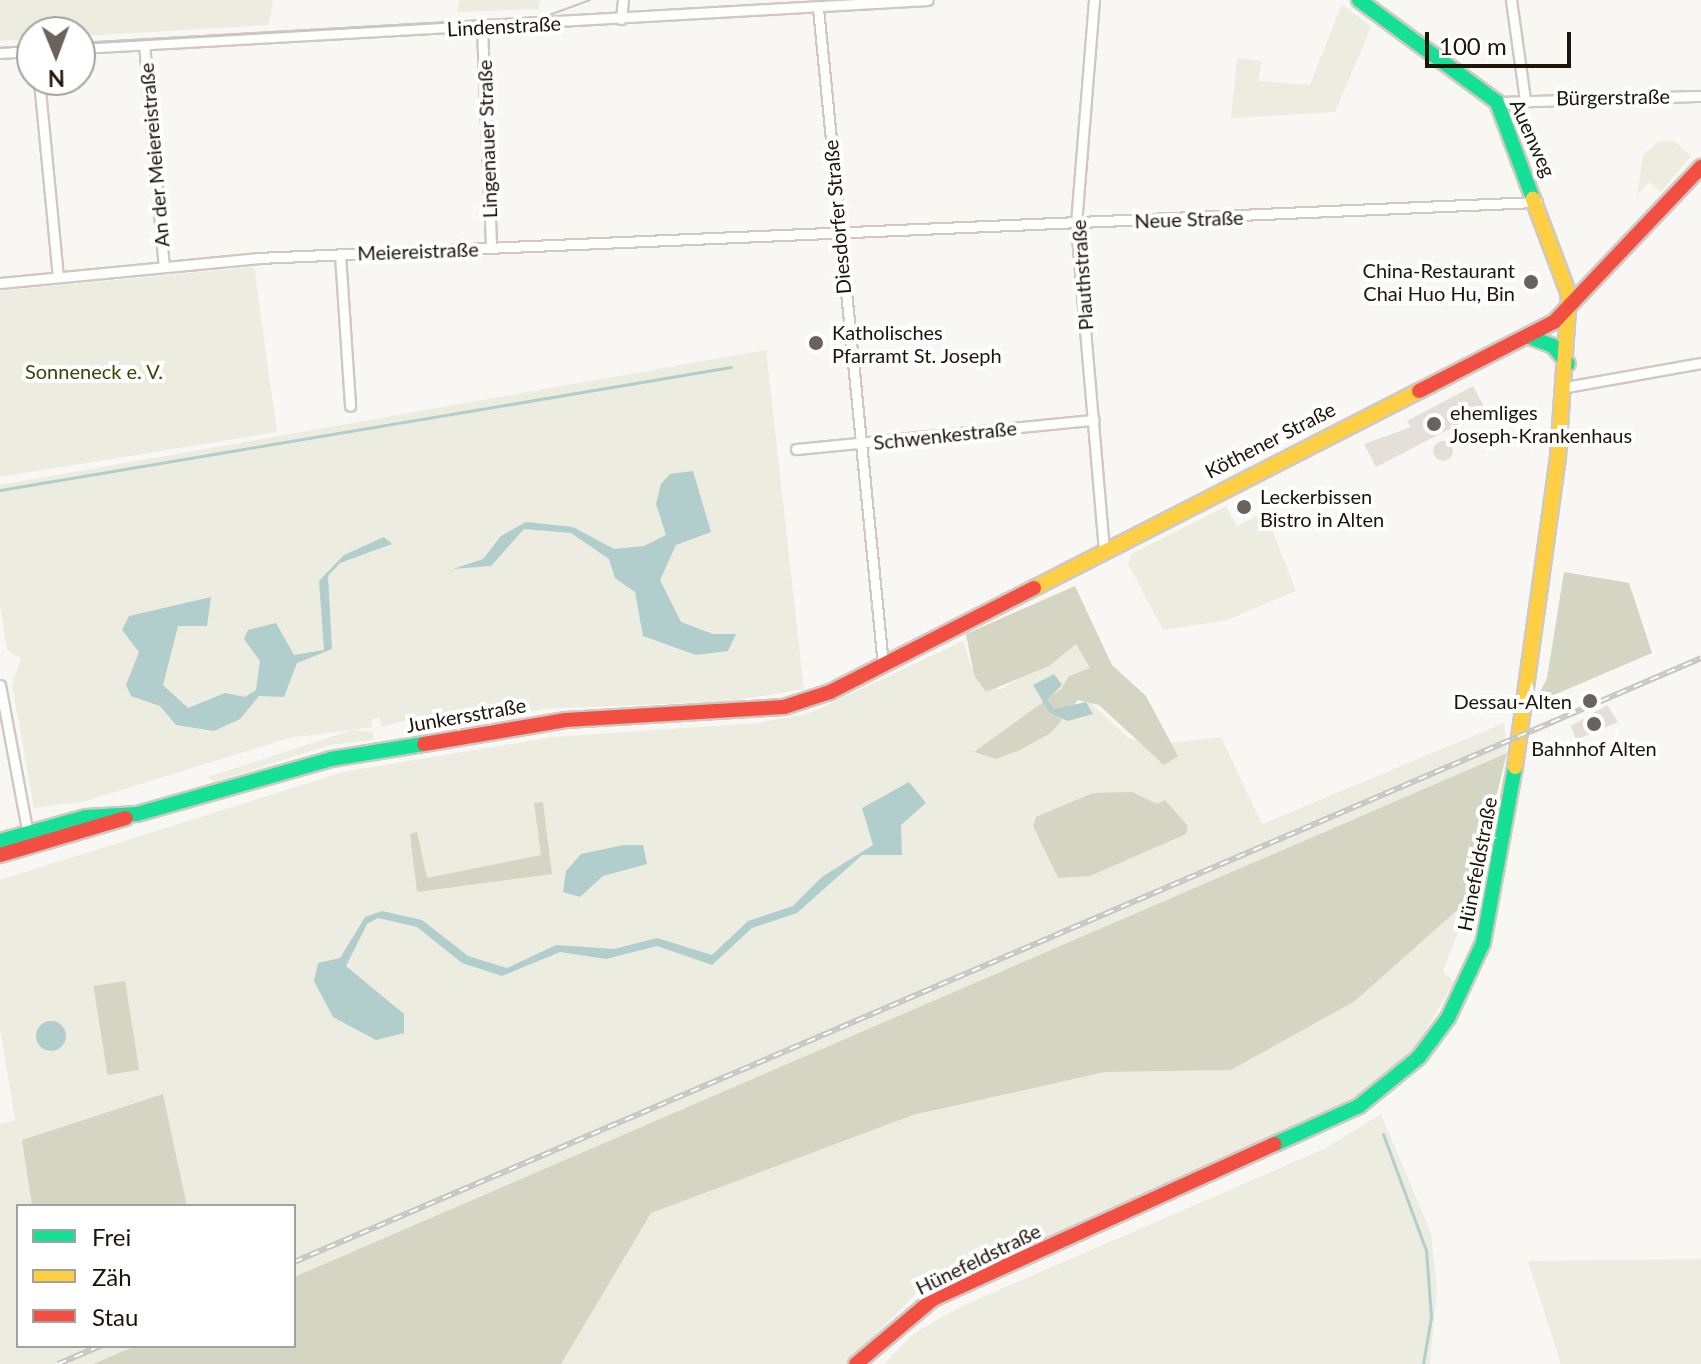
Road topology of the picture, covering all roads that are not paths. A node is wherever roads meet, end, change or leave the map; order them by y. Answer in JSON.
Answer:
{"nodes":[{"id":1,"x":623,"y":0,"type":"edge"},
{"id":2,"x":928,"y":0,"type":"edge"},
{"id":3,"x":1094,"y":0,"type":"edge"},
{"id":4,"x":1359,"y":0,"type":"edge"},
{"id":5,"x":1511,"y":0,"type":"edge"},
{"id":6,"x":818,"y":8,"type":"junction"},
{"id":7,"x":621,"y":19,"type":"junction"},
{"id":8,"x":482,"y":29,"type":"junction"},
{"id":9,"x":144,"y":44,"type":"junction"},
{"id":10,"x":96,"y":47,"type":"edge"},
{"id":11,"x":41,"y":96,"type":"edge"},
{"id":12,"x":1701,"y":96,"type":"edge"},
{"id":13,"x":1525,"y":99,"type":"junction"},
{"id":14,"x":1497,"y":102,"type":"junction"},
{"id":15,"x":1701,"y":167,"type":"edge"},
{"id":16,"x":1539,"y":202,"type":"junction"},
{"id":17,"x":1076,"y":224,"type":"junction"},
{"id":18,"x":838,"y":234,"type":"junction"},
{"id":19,"x":491,"y":248,"type":"junction"},
{"id":20,"x":340,"y":254,"type":"junction"},
{"id":21,"x":164,"y":266,"type":"junction"},
{"id":22,"x":58,"y":277,"type":"junction"},
{"id":23,"x":0,"y":283,"type":"edge"},
{"id":24,"x":1571,"y":307,"type":"junction"},
{"id":25,"x":1527,"y":336,"type":"junction"},
{"id":26,"x":1701,"y":363,"type":"edge"},
{"id":27,"x":1568,"y":364,"type":"junction"},
{"id":28,"x":1566,"y":387,"type":"junction"},
{"id":29,"x":350,"y":406,"type":"dead end"},
{"id":30,"x":1094,"y":420,"type":"junction"},
{"id":31,"x":860,"y":443,"type":"junction"},
{"id":32,"x":796,"y":449,"type":"dead end"},
{"id":33,"x":1104,"y":549,"type":"junction"},
{"id":34,"x":883,"y":665,"type":"junction"},
{"id":35,"x":0,"y":685,"type":"edge"},
{"id":36,"x":816,"y":698,"type":"joint"},
{"id":37,"x":29,"y":839,"type":"junction"},
{"id":38,"x":0,"y":841,"type":"edge"},
{"id":39,"x":0,"y":855,"type":"edge"},
{"id":40,"x":856,"y":1364,"type":"edge"}],
"edges":[{"from":1,"to":7,"type":"street"},
{"from":2,"to":6,"type":"street","name":"Lindenstraße"},
{"from":3,"to":17,"type":"street","name":"Plauthstraße"},
{"from":4,"to":14,"type":"main road","name":"Auenweg"},
{"from":5,"to":13,"type":"street"},
{"from":6,"to":7,"type":"street","name":"Lindenstraße"},
{"from":6,"to":18,"type":"street","name":"Diesdorfer Straße"},
{"from":7,"to":8,"type":"street","name":"Lindenstraße"},
{"from":8,"to":9,"type":"street","name":"Lindenstraße"},
{"from":8,"to":19,"type":"street","name":"Lingenauer Straße"},
{"from":9,"to":10,"type":"street","name":"Lindenstraße"},
{"from":9,"to":21,"type":"street","name":"An der Meiereistraße"},
{"from":11,"to":22,"type":"street"},
{"from":12,"to":13,"type":"street","name":"Bürgerstraße"},
{"from":13,"to":14,"type":"street","name":"Bürgerstraße"},
{"from":14,"to":16,"type":"main road","name":"Auenweg"},
{"from":15,"to":24,"type":"main road","name":"Köthener Straße"},
{"from":16,"to":17,"type":"street","name":"Neue Straße"},
{"from":16,"to":24,"type":"main road","name":"Auenweg"},
{"from":17,"to":18,"type":"street","name":"Neue Straße"},
{"from":17,"to":30,"type":"street","name":"Plauthstraße"},
{"from":18,"to":19,"type":"street","name":"Meiereistraße"},
{"from":18,"to":31,"type":"street","name":"Diesdorfer Straße"},
{"from":19,"to":20,"type":"street","name":"Meiereistraße"},
{"from":20,"to":21,"type":"street","name":"Meiereistraße"},
{"from":20,"to":29,"type":"street"},
{"from":21,"to":22,"type":"street","name":"Meiereistraße"},
{"from":22,"to":23,"type":"street","name":"Meiereistraße"},
{"from":24,"to":25,"type":"main road","name":"Köthener Straße"},
{"from":24,"to":27,"type":"main road","name":"Hünefeldstraße"},
{"from":25,"to":27,"type":"main road"},
{"from":25,"to":33,"type":"main road","name":"Köthener Straße"},
{"from":26,"to":28,"type":"street"},
{"from":27,"to":28,"type":"main road","name":"Hünefeldstraße"},
{"from":28,"to":40,"type":"main road","name":"Hünefeldstraße"},
{"from":30,"to":31,"type":"street","name":"Schwenkestraße"},
{"from":30,"to":33,"type":"street","name":"Plauthstraße"},
{"from":31,"to":32,"type":"street","name":"Schwenkestraße"},
{"from":31,"to":34,"type":"street","name":"Diesdorfer Straße"},
{"from":33,"to":34,"type":"main road","name":"Köthener Straße"},
{"from":34,"to":36,"type":"main road","name":"Köthener Straße"},
{"from":35,"to":37,"type":"street"},
{"from":36,"to":37,"type":"main road","name":"Junkersstraße"},
{"from":37,"to":38,"type":"main road","name":"Junkersstraße"},
{"from":37,"to":39,"type":"main road","name":"Junkersstraße"}]}
